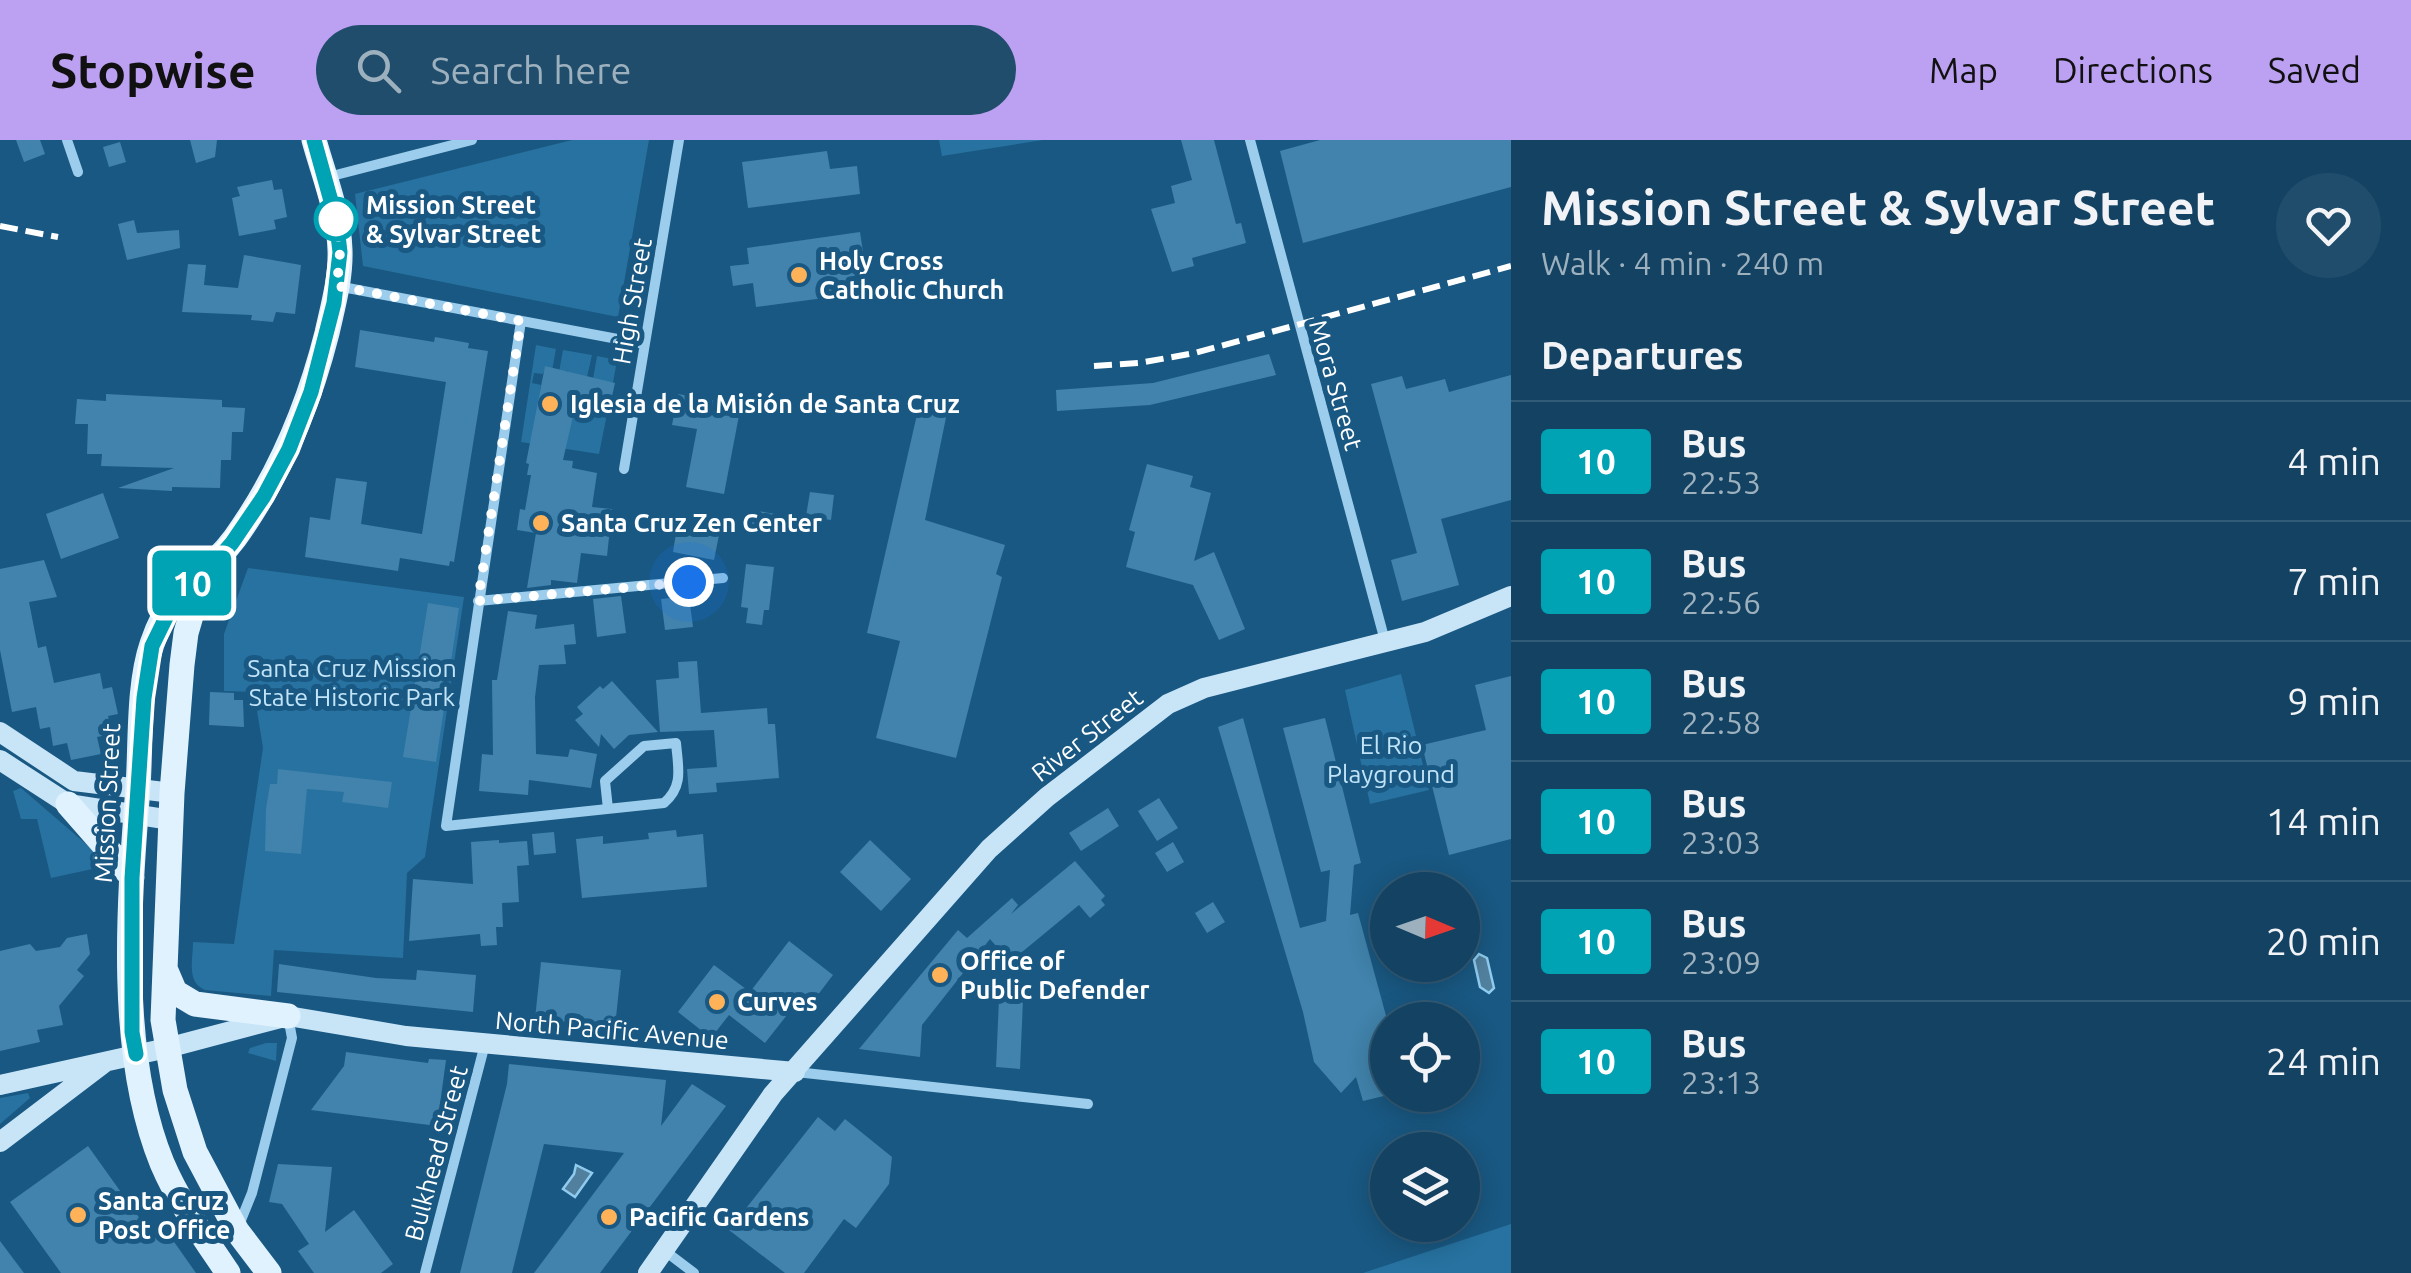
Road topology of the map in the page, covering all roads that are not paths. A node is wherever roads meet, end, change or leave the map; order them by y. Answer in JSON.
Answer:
{"nodes":[{"id":1,"x":67,"y":140,"type":"edge"},
{"id":2,"x":314,"y":140,"type":"edge"},
{"id":3,"x":472,"y":140,"type":"edge"},
{"id":4,"x":679,"y":140,"type":"edge"},
{"id":5,"x":1250,"y":140,"type":"edge"},
{"id":6,"x":78,"y":172,"type":"dead end"},
{"id":7,"x":325,"y":178,"type":"junction"},
{"id":8,"x":337,"y":286,"type":"junction"},
{"id":9,"x":521,"y":321,"type":"junction"},
{"id":10,"x":644,"y":344,"type":"junction"},
{"id":11,"x":624,"y":469,"type":"dead end"},
{"id":12,"x":204,"y":575,"type":"junction"},
{"id":13,"x":723,"y":578,"type":"dead end"},
{"id":14,"x":1511,"y":596,"type":"edge"},
{"id":15,"x":478,"y":601,"type":"junction"},
{"id":16,"x":1386,"y":641,"type":"junction"},
{"id":17,"x":0,"y":732,"type":"edge"},
{"id":18,"x":0,"y":760,"type":"edge"},
{"id":19,"x":138,"y":788,"type":"junction"},
{"id":20,"x":172,"y":793,"type":"junction"},
{"id":21,"x":68,"y":804,"type":"junction"},
{"id":22,"x":608,"y":809,"type":"junction"},
{"id":23,"x":136,"y":816,"type":"junction"},
{"id":24,"x":171,"y":820,"type":"junction"},
{"id":25,"x":132,"y":878,"type":"junction"},
{"id":26,"x":164,"y":966,"type":"junction"},
{"id":27,"x":288,"y":1016,"type":"junction"},
{"id":28,"x":486,"y":1043,"type":"junction"},
{"id":29,"x":167,"y":1048,"type":"junction"},
{"id":30,"x":136,"y":1054,"type":"junction"},
{"id":31,"x":110,"y":1059,"type":"junction"},
{"id":32,"x":794,"y":1072,"type":"junction"},
{"id":33,"x":0,"y":1085,"type":"edge"},
{"id":34,"x":1088,"y":1104,"type":"dead end"},
{"id":35,"x":0,"y":1142,"type":"edge"},
{"id":36,"x":237,"y":1230,"type":"junction"},
{"id":37,"x":665,"y":1250,"type":"junction"},
{"id":38,"x":228,"y":1273,"type":"edge"},
{"id":39,"x":269,"y":1273,"type":"edge"},
{"id":40,"x":425,"y":1273,"type":"edge"},
{"id":41,"x":648,"y":1273,"type":"edge"},
{"id":42,"x":694,"y":1273,"type":"edge"}],
"edges":[{"from":1,"to":6,"type":"street"},
{"from":2,"to":7,"type":"main road","name":"Mission Street"},
{"from":3,"to":7,"type":"street"},
{"from":4,"to":10,"type":"street","name":"High Street"},
{"from":5,"to":16,"type":"street","name":"Mora Street"},
{"from":7,"to":8,"type":"main road","name":"Mission Street"},
{"from":8,"to":9,"type":"street"},
{"from":8,"to":12,"type":"main road","name":"Mission Street"},
{"from":9,"to":10,"type":"street"},
{"from":9,"to":15,"type":"street"},
{"from":10,"to":11,"type":"street","name":"High Street"},
{"from":12,"to":19,"type":"main road","name":"Mission Street"},
{"from":12,"to":20,"type":"main road","name":"Mission Street"},
{"from":13,"to":15,"type":"street"},
{"from":14,"to":16,"type":"main road","name":"River Street"},
{"from":15,"to":22,"type":"street"},
{"from":16,"to":32,"type":"main road","name":"River Street"},
{"from":17,"to":19,"type":"main road"},
{"from":18,"to":21,"type":"main road"},
{"from":19,"to":20,"type":"main road"},
{"from":19,"to":23,"type":"main road","name":"Mission Street"},
{"from":20,"to":24,"type":"main road","name":"Mission Street"},
{"from":21,"to":23,"type":"main road"},
{"from":21,"to":25,"type":"main road"},
{"from":22,"to":22,"type":"street"},
{"from":23,"to":24,"type":"main road"},
{"from":23,"to":25,"type":"main road","name":"Mission Street"},
{"from":24,"to":26,"type":"main road","name":"Mission Street"},
{"from":25,"to":30,"type":"main road","name":"Mission Street"},
{"from":26,"to":27,"type":"main road"},
{"from":26,"to":29,"type":"main road","name":"Mission Street"},
{"from":27,"to":28,"type":"main road","name":"North Pacific Avenue"},
{"from":27,"to":29,"type":"main road","name":"North Pacific Avenue"},
{"from":27,"to":36,"type":"street"},
{"from":28,"to":32,"type":"main road","name":"North Pacific Avenue"},
{"from":28,"to":40,"type":"street","name":"Bulkhead Street"},
{"from":29,"to":30,"type":"main road","name":"North Pacific Avenue"},
{"from":29,"to":36,"type":"main road","name":"Mission Street"},
{"from":30,"to":31,"type":"main road","name":"North Pacific Avenue"},
{"from":30,"to":38,"type":"main road","name":"Mission Street"},
{"from":31,"to":33,"type":"main road","name":"North Pacific Avenue"},
{"from":31,"to":35,"type":"main road"},
{"from":32,"to":34,"type":"street","name":"North Pacific Avenue"},
{"from":32,"to":37,"type":"main road","name":"River Street"},
{"from":36,"to":39,"type":"main road","name":"Mission Street"},
{"from":37,"to":41,"type":"main road","name":"River Street"},
{"from":37,"to":42,"type":"street"}]}
